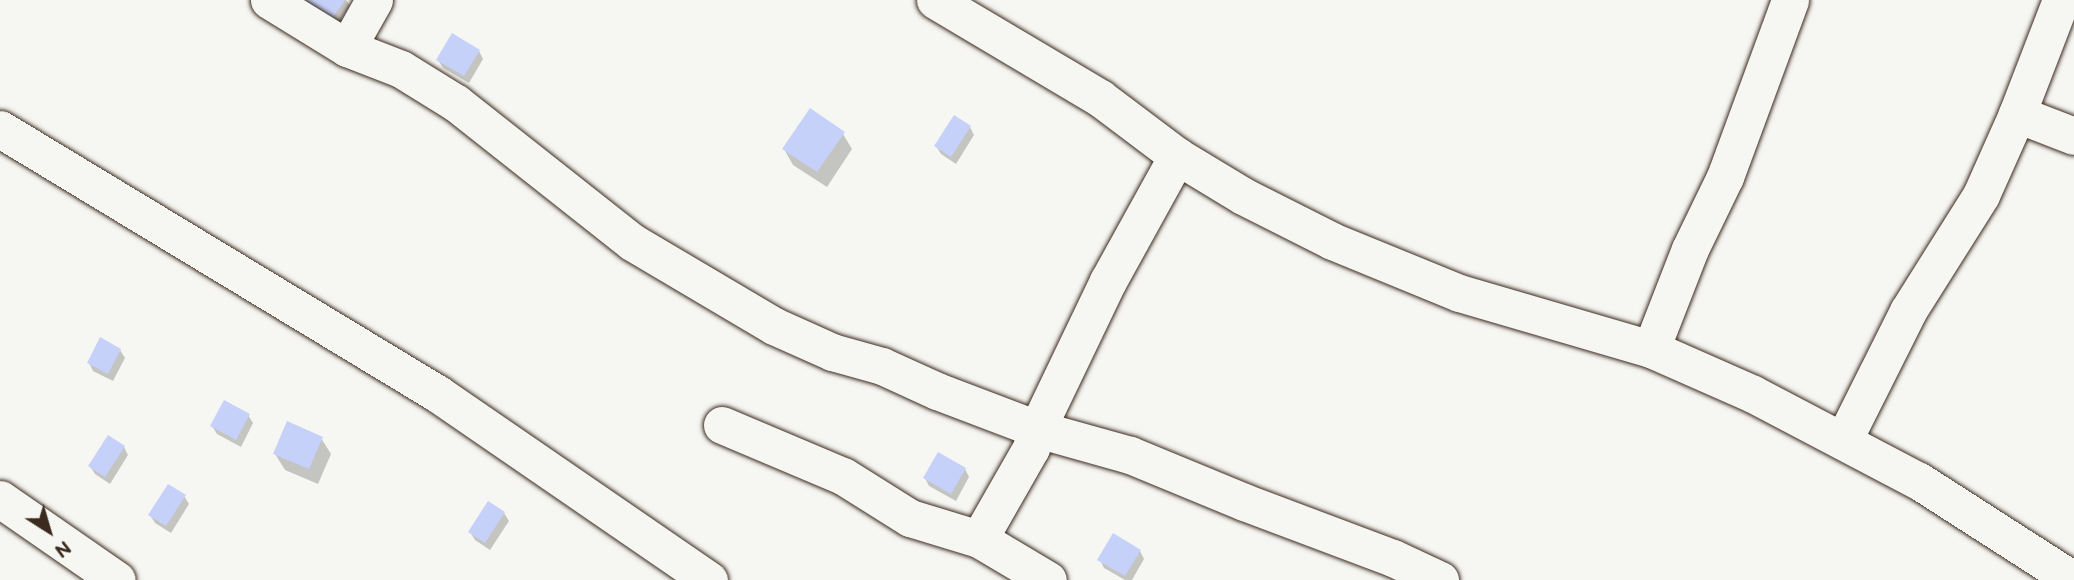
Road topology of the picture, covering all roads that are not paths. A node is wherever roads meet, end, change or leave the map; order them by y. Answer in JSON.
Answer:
{"nodes":[{"id":1,"x":269,"y":0,"type":"edge"},
{"id":2,"x":374,"y":0,"type":"edge"},
{"id":3,"x":935,"y":0,"type":"edge"},
{"id":4,"x":1790,"y":0,"type":"edge"},
{"id":5,"x":2061,"y":0,"type":"edge"},
{"id":6,"x":347,"y":48,"type":"junction"},
{"id":7,"x":2017,"y":114,"type":"junction"},
{"id":8,"x":0,"y":129,"type":"edge"},
{"id":9,"x":2074,"y":136,"type":"edge"},
{"id":10,"x":1177,"y":156,"type":"junction"},
{"id":11,"x":1651,"y":349,"type":"junction"},
{"id":12,"x":722,"y":425,"type":"dead end"},
{"id":13,"x":1037,"y":429,"type":"junction"},
{"id":14,"x":1844,"y":439,"type":"junction"},
{"id":15,"x":0,"y":499,"type":"edge"},
{"id":16,"x":979,"y":539,"type":"junction"},
{"id":17,"x":1004,"y":569,"type":"edge"},
{"id":18,"x":117,"y":580,"type":"edge"},
{"id":19,"x":709,"y":580,"type":"edge"},
{"id":20,"x":1048,"y":580,"type":"edge"},
{"id":21,"x":1440,"y":580,"type":"edge"},
{"id":22,"x":2073,"y":580,"type":"edge"}],
"edges":[{"from":1,"to":6,"type":"street"},
{"from":2,"to":6,"type":"street"},
{"from":3,"to":10,"type":"street"},
{"from":4,"to":11,"type":"street"},
{"from":5,"to":7,"type":"street"},
{"from":6,"to":13,"type":"street"},
{"from":7,"to":9,"type":"street"},
{"from":7,"to":14,"type":"street"},
{"from":8,"to":19,"type":"street"},
{"from":10,"to":11,"type":"street"},
{"from":10,"to":13,"type":"street"},
{"from":11,"to":14,"type":"street"},
{"from":12,"to":16,"type":"street"},
{"from":13,"to":16,"type":"street"},
{"from":13,"to":21,"type":"street"},
{"from":14,"to":22,"type":"street"},
{"from":15,"to":18,"type":"street"},
{"from":16,"to":17,"type":"street"},
{"from":17,"to":20,"type":"street"}]}
